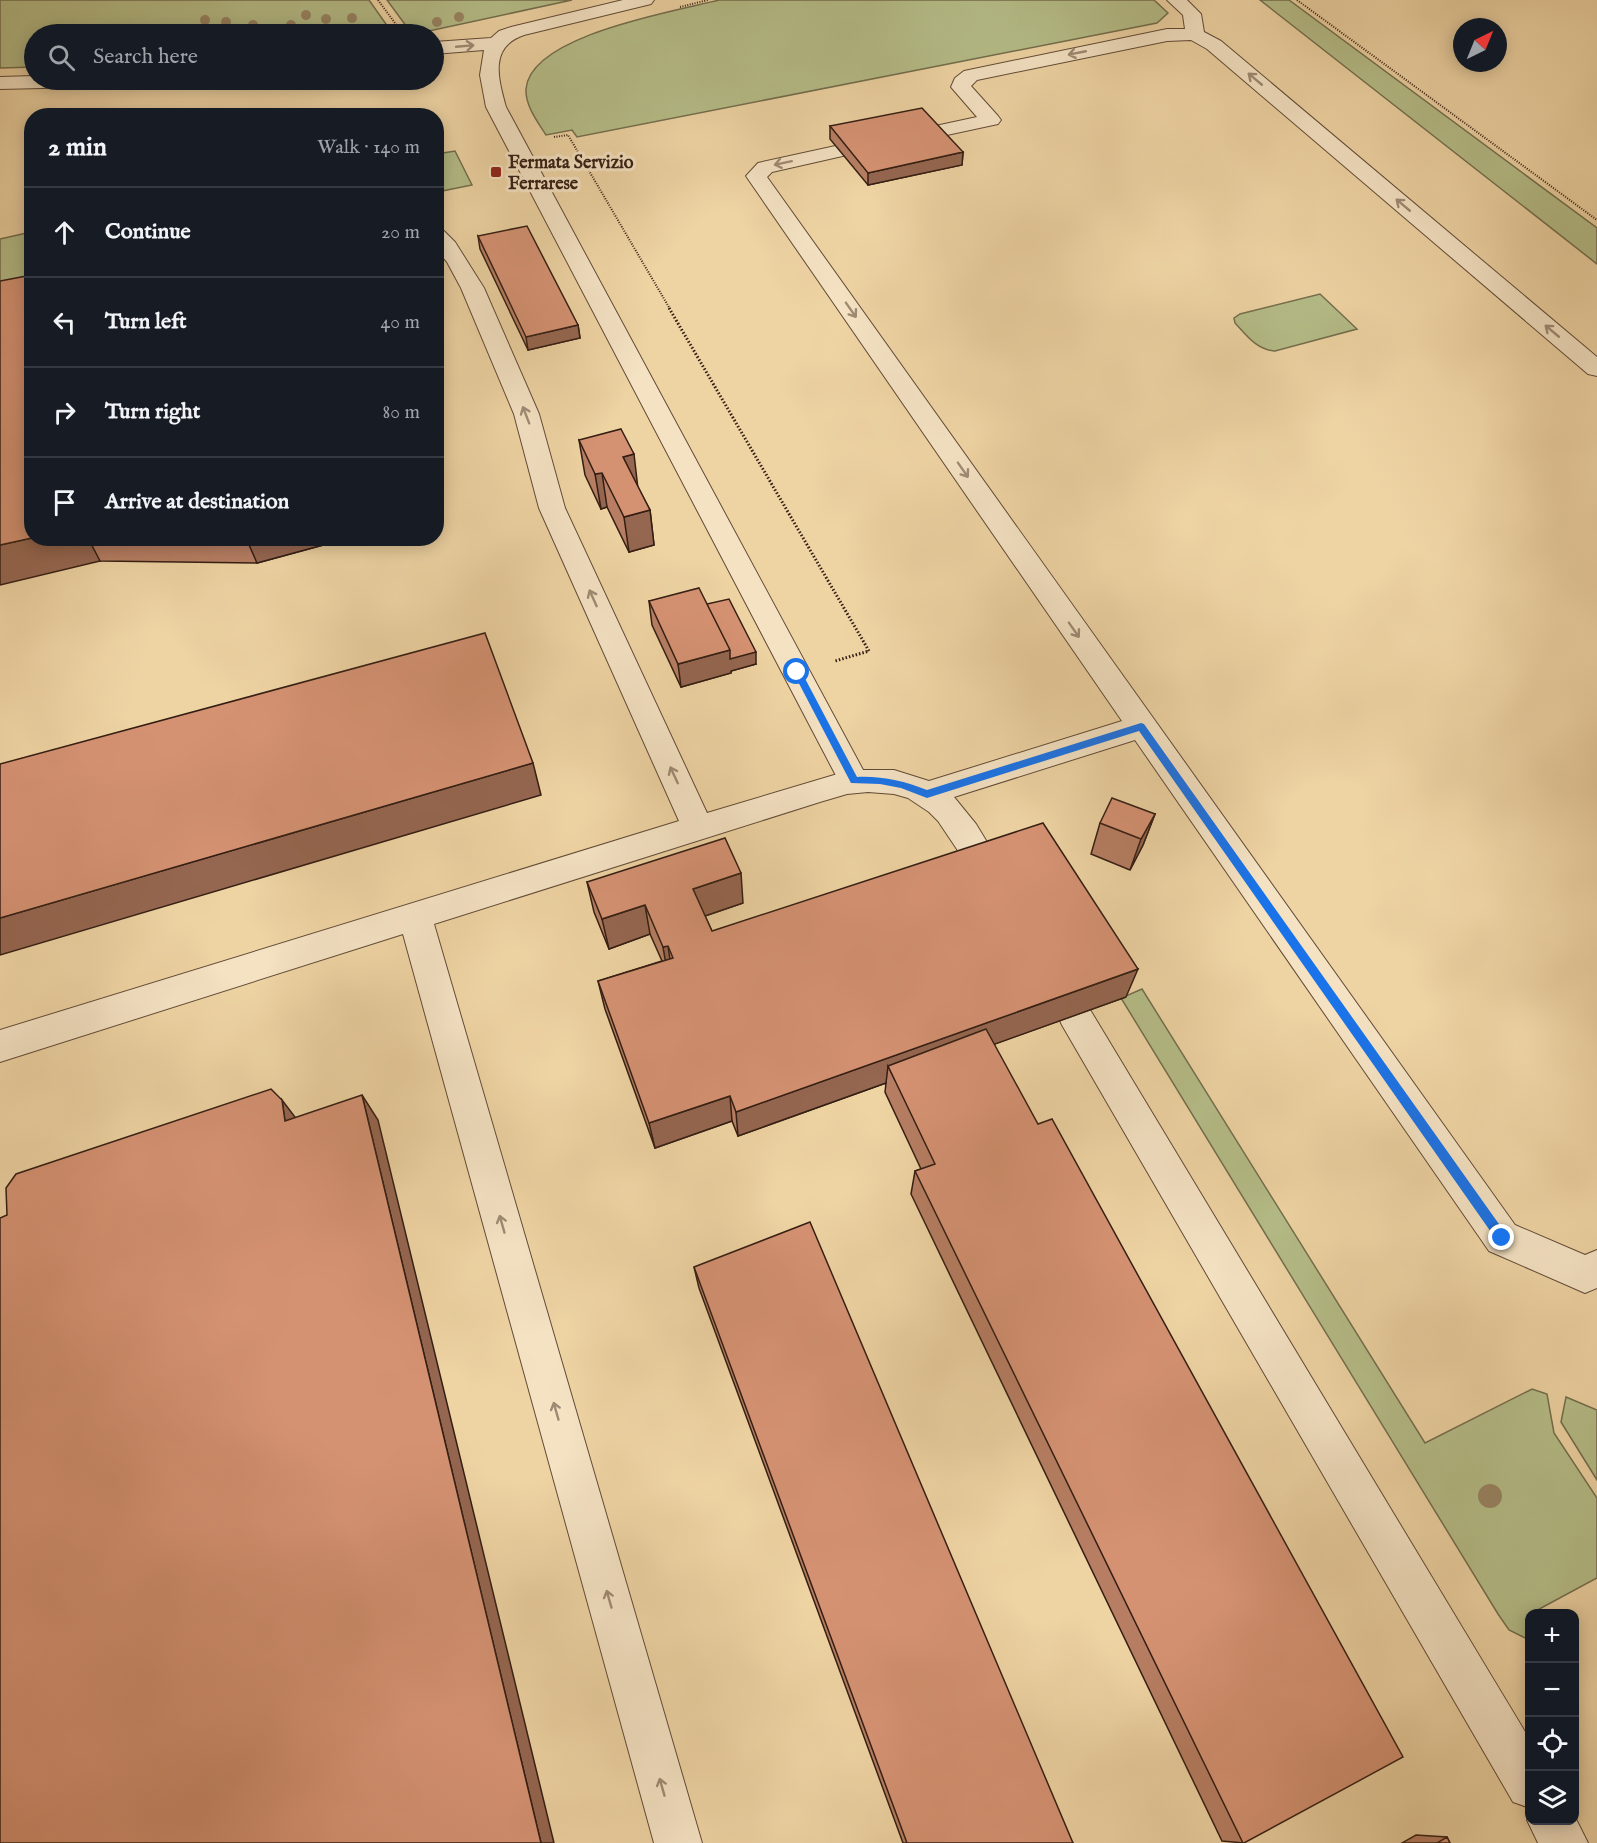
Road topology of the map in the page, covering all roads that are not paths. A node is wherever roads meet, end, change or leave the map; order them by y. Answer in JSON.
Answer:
{"nodes":[{"id":1,"x":645,"y":0,"type":"edge"},
{"id":2,"x":1176,"y":0,"type":"edge"},
{"id":3,"x":1194,"y":34,"type":"junction"},
{"id":4,"x":496,"y":43,"type":"junction"},
{"id":5,"x":444,"y":47,"type":"edge"},
{"id":6,"x":24,"y":82,"type":"edge"},
{"id":7,"x":0,"y":83,"type":"edge"},
{"id":8,"x":933,"y":132,"type":"edge"},
{"id":9,"x":840,"y":151,"type":"edge"},
{"id":10,"x":444,"y":244,"type":"edge"},
{"id":11,"x":1597,"y":369,"type":"edge"},
{"id":12,"x":1141,"y":727,"type":"junction"},
{"id":13,"x":854,"y":781,"type":"junction"},
{"id":14,"x":927,"y":794,"type":"junction"},
{"id":15,"x":698,"y":828,"type":"junction"},
{"id":16,"x":988,"y":870,"type":"edge"},
{"id":17,"x":415,"y":917,"type":"junction"},
{"id":18,"x":1074,"y":1014,"type":"edge"},
{"id":19,"x":0,"y":1046,"type":"edge"},
{"id":20,"x":1597,"y":1269,"type":"edge"},
{"id":21,"x":1525,"y":1777,"type":"edge"},
{"id":22,"x":1553,"y":1825,"type":"edge"},
{"id":23,"x":678,"y":1843,"type":"edge"},
{"id":24,"x":1564,"y":1843,"type":"edge"}],
"edges":[{"from":1,"to":4,"type":"street"},
{"from":2,"to":3,"type":"street"},
{"from":3,"to":8,"type":"street","one_way":true},
{"from":11,"to":3,"type":"street","one_way":true},
{"from":5,"to":4,"type":"street","one_way":true},
{"from":4,"to":13,"type":"street"},
{"from":6,"to":7,"type":"street"},
{"from":9,"to":12,"type":"street","one_way":true},
{"from":15,"to":10,"type":"street","one_way":true},
{"from":12,"to":14,"type":"street"},
{"from":12,"to":20,"type":"street"},
{"from":13,"to":14,"type":"street"},
{"from":13,"to":15,"type":"street"},
{"from":14,"to":16,"type":"street"},
{"from":15,"to":17,"type":"street"},
{"from":17,"to":19,"type":"street"},
{"from":23,"to":17,"type":"street","one_way":true},
{"from":18,"to":21,"type":"street"},
{"from":22,"to":24,"type":"street"}]}
